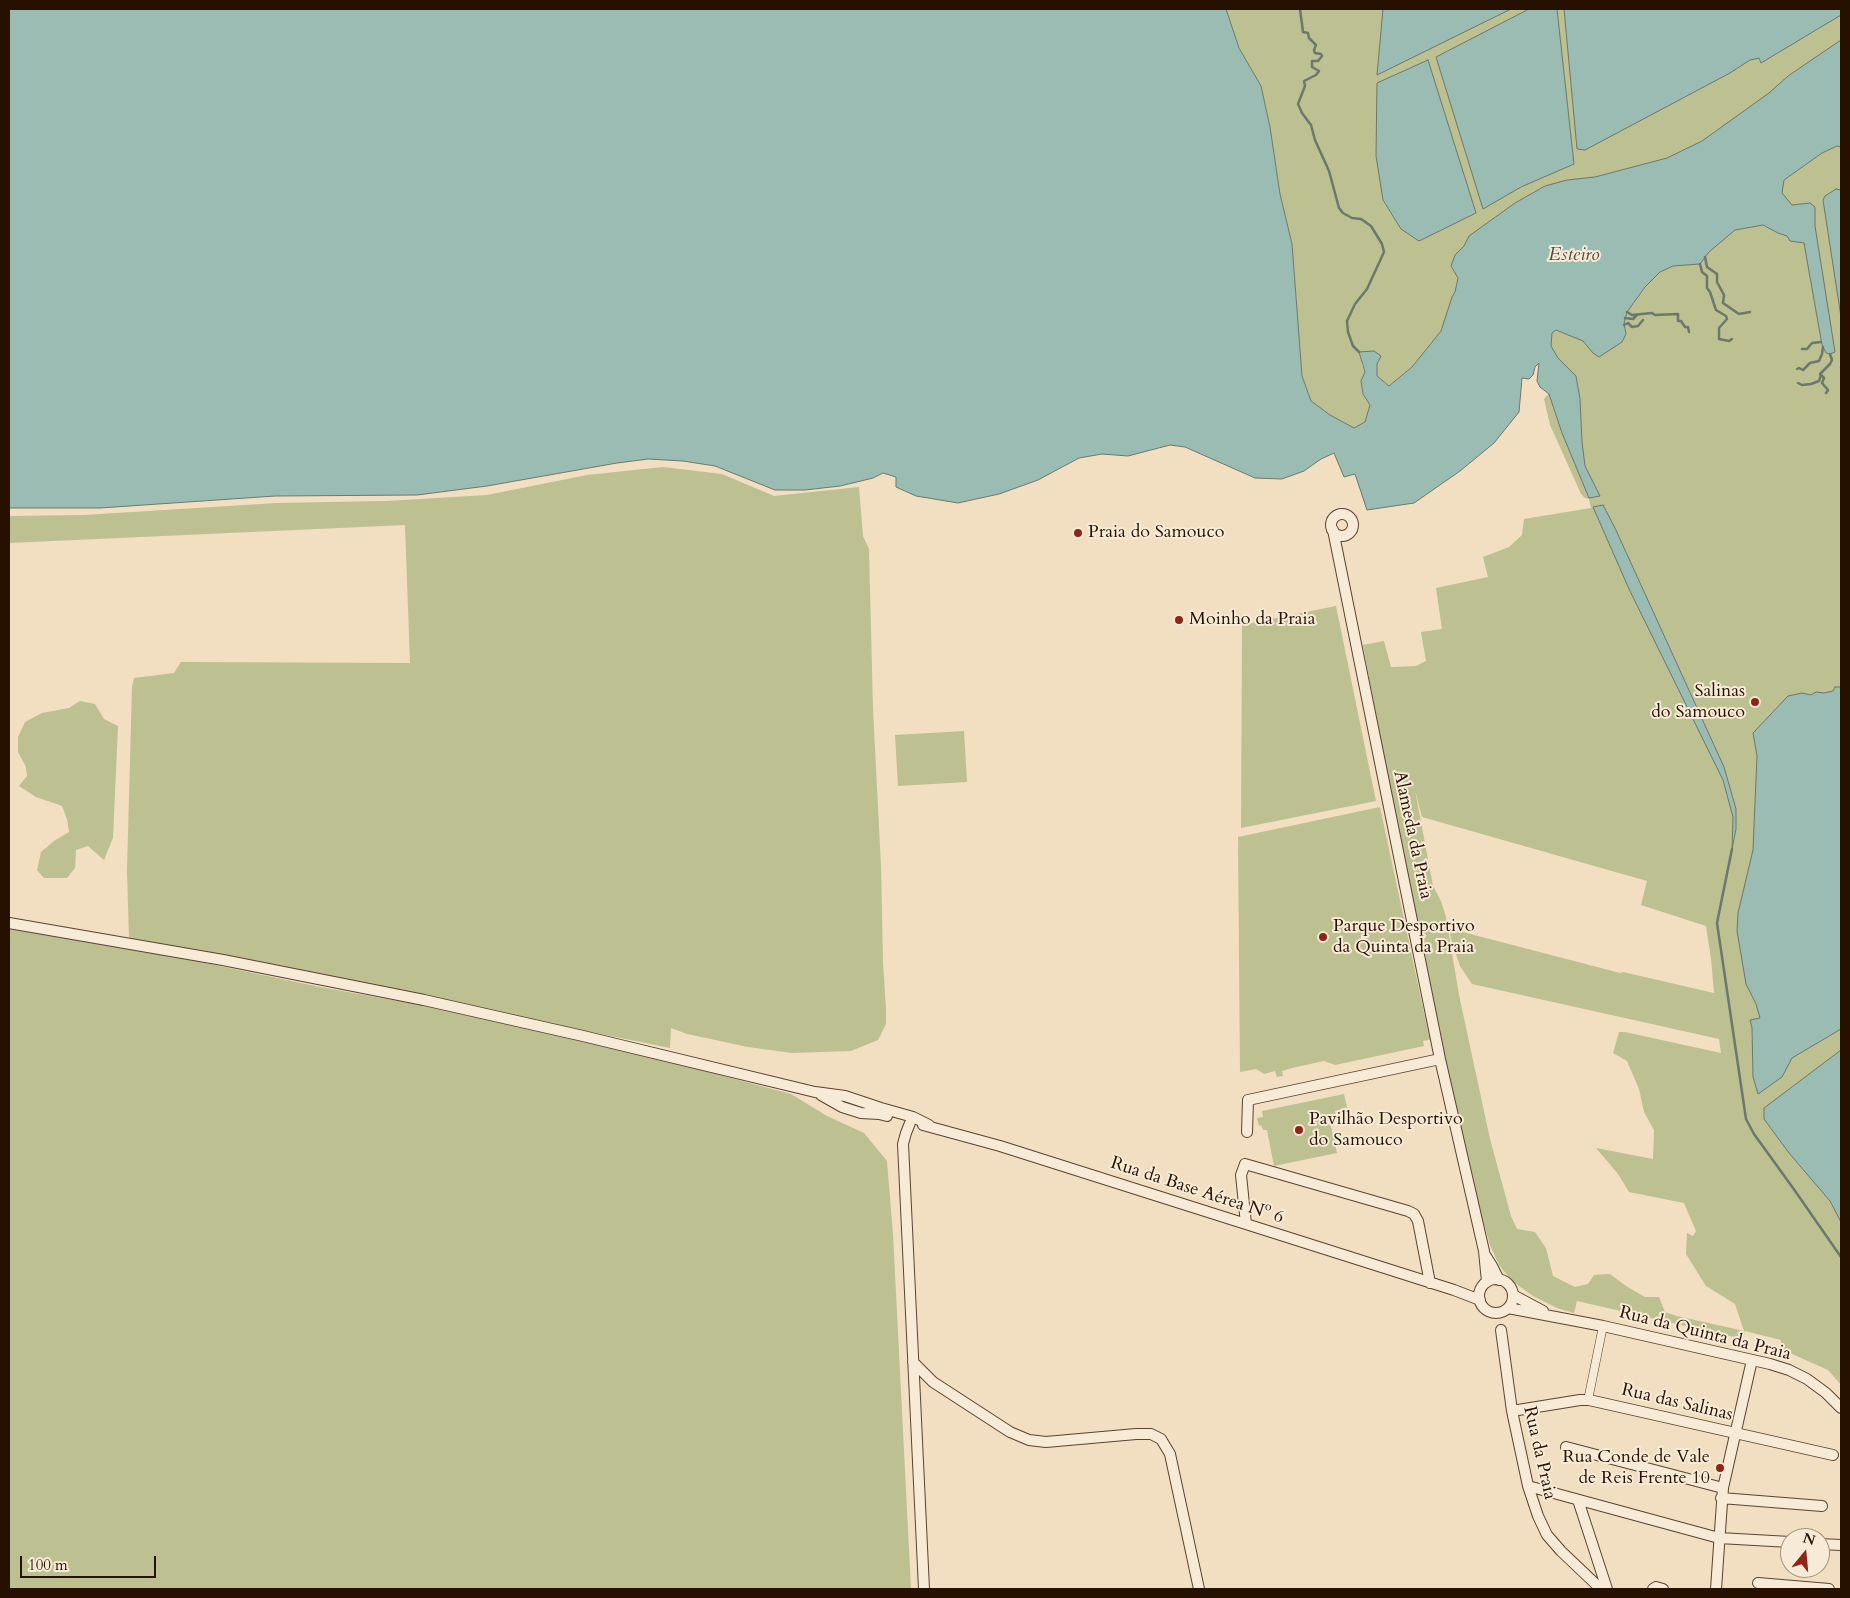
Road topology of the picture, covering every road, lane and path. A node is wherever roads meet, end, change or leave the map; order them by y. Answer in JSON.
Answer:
{"nodes":[{"id":1,"x":1333,"y":530,"type":"junction"},
{"id":2,"x":1349,"y":533,"type":"junction"},
{"id":3,"x":1341,"y":567,"type":"junction"},
{"id":4,"x":9,"y":923,"type":"edge"},
{"id":5,"x":1440,"y":1059,"type":"junction"},
{"id":6,"x":815,"y":1092,"type":"junction"},
{"id":7,"x":910,"y":1123,"type":"junction"},
{"id":8,"x":929,"y":1125,"type":"junction"},
{"id":9,"x":1247,"y":1132,"type":"dead end"},
{"id":10,"x":1246,"y":1224,"type":"junction"},
{"id":11,"x":1485,"y":1255,"type":"junction"},
{"id":12,"x":1499,"y":1280,"type":"junction"},
{"id":13,"x":1430,"y":1283,"type":"junction"},
{"id":14,"x":1484,"y":1286,"type":"junction"},
{"id":15,"x":1454,"y":1290,"type":"junction"},
{"id":16,"x":1513,"y":1295,"type":"junction"},
{"id":17,"x":1480,"y":1300,"type":"junction"},
{"id":18,"x":1508,"y":1308,"type":"junction"},
{"id":19,"x":1551,"y":1316,"type":"junction"},
{"id":20,"x":1603,"y":1326,"type":"junction"},
{"id":21,"x":1501,"y":1330,"type":"dead end"},
{"id":22,"x":1752,"y":1360,"type":"junction"},
{"id":23,"x":913,"y":1362,"type":"junction"},
{"id":24,"x":933,"y":1382,"type":"junction"},
{"id":25,"x":915,"y":1394,"type":"junction"},
{"id":26,"x":1588,"y":1400,"type":"junction"},
{"id":27,"x":1841,"y":1408,"type":"edge"},
{"id":28,"x":1512,"y":1411,"type":"junction"},
{"id":29,"x":1735,"y":1433,"type":"junction"},
{"id":30,"x":1566,"y":1447,"type":"dead end"},
{"id":31,"x":1833,"y":1455,"type":"dead end"},
{"id":32,"x":1528,"y":1486,"type":"junction"},
{"id":33,"x":1722,"y":1493,"type":"junction"},
{"id":34,"x":1578,"y":1500,"type":"junction"},
{"id":35,"x":1822,"y":1506,"type":"dead end"},
{"id":36,"x":1719,"y":1538,"type":"junction"},
{"id":37,"x":1780,"y":1541,"type":"edge"},
{"id":38,"x":1758,"y":1583,"type":"dead end"},
{"id":39,"x":924,"y":1589,"type":"edge"},
{"id":40,"x":1199,"y":1589,"type":"edge"},
{"id":41,"x":1601,"y":1589,"type":"edge"},
{"id":42,"x":1607,"y":1589,"type":"edge"},
{"id":43,"x":1653,"y":1589,"type":"edge"},
{"id":44,"x":1663,"y":1589,"type":"edge"},
{"id":45,"x":1716,"y":1589,"type":"edge"},
{"id":46,"x":1829,"y":1589,"type":"edge"}],
"edges":[{"from":1,"to":2,"type":"street"},
{"from":1,"to":2,"type":"street"},
{"from":1,"to":3,"type":"street","name":"Alameda da Praia"},
{"from":2,"to":3,"type":"street","name":"Alameda da Praia"},
{"from":3,"to":5,"type":"street","name":"Alameda da Praia"},
{"from":4,"to":6,"type":"street"},
{"from":5,"to":9,"type":"street"},
{"from":5,"to":11,"type":"street","name":"Alameda da Praia"},
{"from":6,"to":7,"type":"street"},
{"from":6,"to":8,"type":"street"},
{"from":7,"to":8,"type":"street"},
{"from":7,"to":23,"type":"street"},
{"from":8,"to":10,"type":"street","name":"Rua da Base Aérea Nº 6"},
{"from":10,"to":13,"type":"street","name":"Rua da Base Aérea Nº 6"},
{"from":10,"to":13,"type":"street"},
{"from":11,"to":12,"type":"street"},
{"from":11,"to":14,"type":"street"},
{"from":12,"to":14,"type":"street"},
{"from":12,"to":16,"type":"street"},
{"from":13,"to":15,"type":"street","name":"Rua da Base Aérea Nº 6"},
{"from":14,"to":15,"type":"street"},
{"from":14,"to":17,"type":"street"},
{"from":15,"to":17,"type":"street"},
{"from":16,"to":18,"type":"street"},
{"from":16,"to":19,"type":"street"},
{"from":17,"to":18,"type":"street"},
{"from":18,"to":19,"type":"street","name":"Rua da Quinta da Praia"},
{"from":19,"to":20,"type":"street","name":"Rua da Quinta da Praia"},
{"from":20,"to":22,"type":"street","name":"Rua da Quinta da Praia"},
{"from":20,"to":26,"type":"street"},
{"from":21,"to":28,"type":"street","name":"Rua da Praia"},
{"from":22,"to":27,"type":"street","name":"Rua da Quinta da Praia"},
{"from":22,"to":29,"type":"street"},
{"from":23,"to":24,"type":"street"},
{"from":23,"to":25,"type":"street"},
{"from":24,"to":25,"type":"street"},
{"from":24,"to":40,"type":"street"},
{"from":25,"to":39,"type":"street"},
{"from":26,"to":28,"type":"street","name":"Rua das Salinas"},
{"from":26,"to":29,"type":"street","name":"Rua das Salinas"},
{"from":28,"to":32,"type":"street","name":"Rua da Praia"},
{"from":29,"to":31,"type":"street","name":"Rua das Salinas"},
{"from":29,"to":33,"type":"street"},
{"from":30,"to":33,"type":"street"},
{"from":32,"to":34,"type":"street"},
{"from":32,"to":41,"type":"street","name":"Rua da Praia"},
{"from":33,"to":35,"type":"street"},
{"from":33,"to":36,"type":"street"},
{"from":34,"to":36,"type":"street"},
{"from":34,"to":42,"type":"street"},
{"from":36,"to":37,"type":"street"},
{"from":36,"to":45,"type":"street"},
{"from":38,"to":46,"type":"street"},
{"from":43,"to":44,"type":"street"}]}
